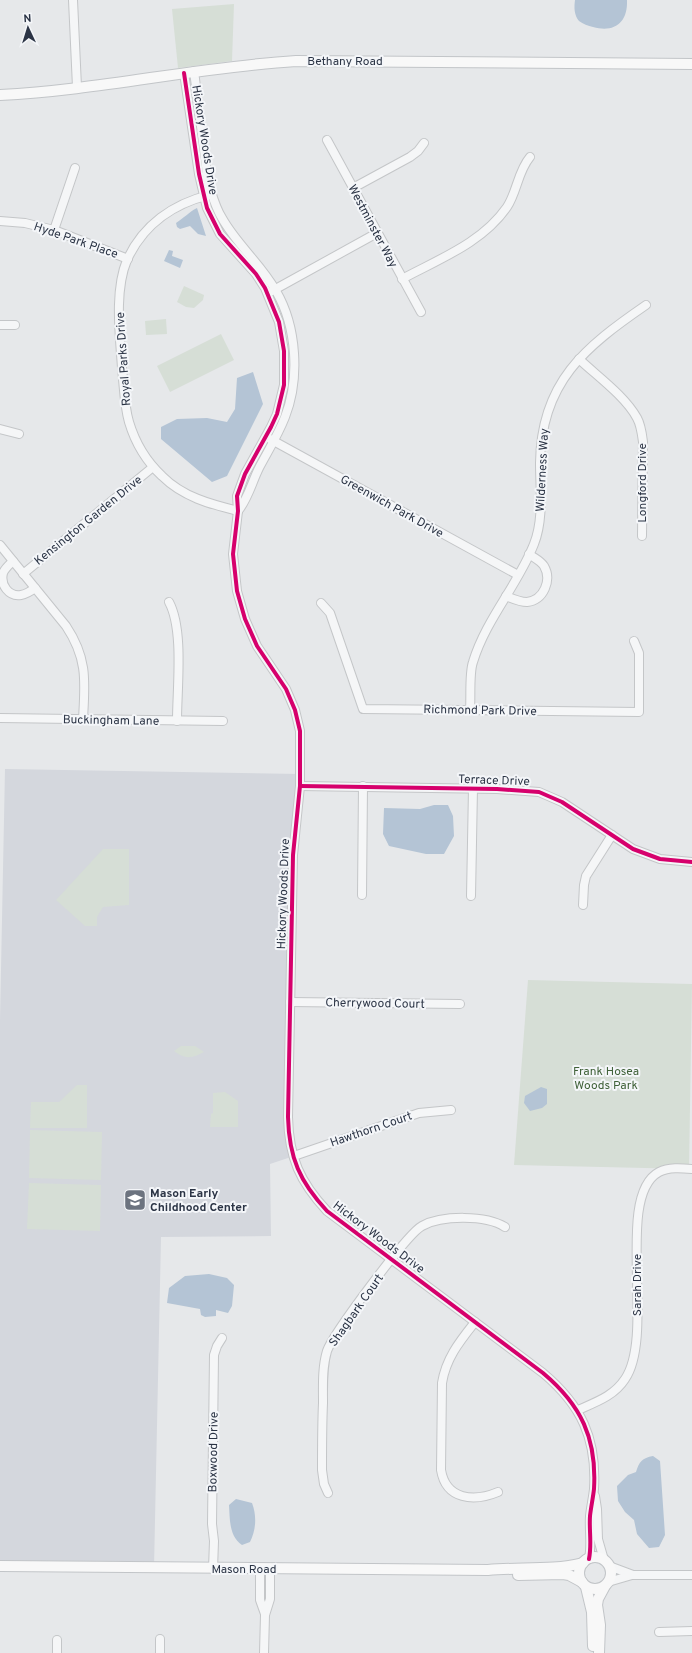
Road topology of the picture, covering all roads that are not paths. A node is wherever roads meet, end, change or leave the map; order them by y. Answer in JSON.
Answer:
{"nodes":[{"id":1,"x":73,"y":0,"type":"edge"},
{"id":2,"x":692,"y":64,"type":"edge"},
{"id":3,"x":189,"y":72,"type":"junction"},
{"id":4,"x":77,"y":87,"type":"junction"},
{"id":5,"x":0,"y":95,"type":"edge"},
{"id":6,"x":327,"y":140,"type":"dead end"},
{"id":7,"x":424,"y":143,"type":"dead end"},
{"id":8,"x":530,"y":158,"type":"dead end"},
{"id":9,"x":75,"y":168,"type":"dead end"},
{"id":10,"x":353,"y":188,"type":"junction"},
{"id":11,"x":207,"y":195,"type":"junction"},
{"id":12,"x":0,"y":221,"type":"edge"},
{"id":13,"x":54,"y":230,"type":"junction"},
{"id":14,"x":377,"y":233,"type":"junction"},
{"id":15,"x":128,"y":259,"type":"junction"},
{"id":16,"x":402,"y":279,"type":"junction"},
{"id":17,"x":275,"y":289,"type":"junction"},
{"id":18,"x":268,"y":293,"type":"junction"},
{"id":19,"x":646,"y":305,"type":"dead end"},
{"id":20,"x":421,"y":312,"type":"dead end"},
{"id":21,"x":0,"y":325,"type":"edge"},
{"id":22,"x":16,"y":325,"type":"dead end"},
{"id":23,"x":579,"y":359,"type":"junction"},
{"id":24,"x":0,"y":429,"type":"edge"},
{"id":25,"x":19,"y":434,"type":"dead end"},
{"id":26,"x":266,"y":437,"type":"junction"},
{"id":27,"x":274,"y":441,"type":"junction"},
{"id":28,"x":153,"y":467,"type":"junction"},
{"id":29,"x":238,"y":511,"type":"junction"},
{"id":30,"x":642,"y":536,"type":"dead end"},
{"id":31,"x":0,"y":545,"type":"edge"},
{"id":32,"x":529,"y":554,"type":"junction"},
{"id":33,"x":13,"y":561,"type":"junction"},
{"id":34,"x":23,"y":574,"type":"junction"},
{"id":35,"x":518,"y":575,"type":"junction"},
{"id":36,"x":35,"y":588,"type":"junction"},
{"id":37,"x":3,"y":591,"type":"edge"},
{"id":38,"x":506,"y":596,"type":"junction"},
{"id":39,"x":169,"y":602,"type":"dead end"},
{"id":40,"x":321,"y":603,"type":"dead end"},
{"id":41,"x":634,"y":641,"type":"dead end"},
{"id":42,"x":470,"y":710,"type":"junction"},
{"id":43,"x":0,"y":718,"type":"edge"},
{"id":44,"x":83,"y":719,"type":"junction"},
{"id":45,"x":177,"y":721,"type":"junction"},
{"id":46,"x":223,"y":721,"type":"dead end"},
{"id":47,"x":300,"y":786,"type":"junction"},
{"id":48,"x":363,"y":786,"type":"junction"},
{"id":49,"x":473,"y":788,"type":"junction"},
{"id":50,"x":612,"y":835,"type":"junction"},
{"id":51,"x":692,"y":862,"type":"edge"},
{"id":52,"x":362,"y":895,"type":"dead end"},
{"id":53,"x":471,"y":896,"type":"dead end"},
{"id":54,"x":583,"y":904,"type":"dead end"},
{"id":55,"x":290,"y":1002,"type":"junction"},
{"id":56,"x":460,"y":1004,"type":"dead end"},
{"id":57,"x":451,"y":1110,"type":"dead end"},
{"id":58,"x":294,"y":1156,"type":"junction"},
{"id":59,"x":692,"y":1169,"type":"edge"},
{"id":60,"x":505,"y":1226,"type":"dead end"},
{"id":61,"x":392,"y":1259,"type":"junction"},
{"id":62,"x":475,"y":1322,"type":"junction"},
{"id":63,"x":222,"y":1338,"type":"dead end"},
{"id":64,"x":578,"y":1410,"type":"junction"},
{"id":65,"x":594,"y":1489,"type":"junction"},
{"id":66,"x":498,"y":1492,"type":"dead end"},
{"id":67,"x":328,"y":1493,"type":"dead end"},
{"id":68,"x":586,"y":1561,"type":"junction"},
{"id":69,"x":607,"y":1563,"type":"junction"},
{"id":70,"x":0,"y":1566,"type":"edge"},
{"id":71,"x":213,"y":1568,"type":"junction"},
{"id":72,"x":265,"y":1569,"type":"junction"},
{"id":73,"x":488,"y":1570,"type":"junction"},
{"id":74,"x":633,"y":1575,"type":"junction"},
{"id":75,"x":692,"y":1575,"type":"edge"},
{"id":76,"x":607,"y":1584,"type":"junction"},
{"id":77,"x":584,"y":1585,"type":"junction"},
{"id":78,"x":692,"y":1631,"type":"edge"},
{"id":79,"x":659,"y":1632,"type":"dead end"},
{"id":80,"x":160,"y":1639,"type":"dead end"},
{"id":81,"x":57,"y":1640,"type":"dead end"},
{"id":82,"x":57,"y":1653,"type":"edge"},
{"id":83,"x":160,"y":1653,"type":"edge"},
{"id":84,"x":264,"y":1653,"type":"edge"},
{"id":85,"x":593,"y":1653,"type":"edge"},
{"id":86,"x":598,"y":1653,"type":"edge"}],
"edges":[{"from":1,"to":4,"type":"street"},
{"from":2,"to":3,"type":"main road","name":"Bethany Road"},
{"from":3,"to":4,"type":"main road","name":"Bethany Road"},
{"from":3,"to":11,"type":"street","name":"Hickory Woods Drive"},
{"from":4,"to":5,"type":"main road","name":"Bethany Road"},
{"from":6,"to":10,"type":"street","name":"Westminster Way"},
{"from":7,"to":10,"type":"street"},
{"from":8,"to":16,"type":"street"},
{"from":9,"to":13,"type":"street"},
{"from":10,"to":14,"type":"street","name":"Westminster Way"},
{"from":11,"to":15,"type":"street","name":"Royal Parks Drive"},
{"from":11,"to":17,"type":"street","name":"Hickory Woods Drive"},
{"from":11,"to":18,"type":"street","name":"Hickory Woods Drive"},
{"from":12,"to":13,"type":"street","name":"Hyde Park Place"},
{"from":13,"to":15,"type":"street","name":"Hyde Park Place"},
{"from":14,"to":16,"type":"street","name":"Westminster Way"},
{"from":14,"to":17,"type":"street"},
{"from":15,"to":28,"type":"street","name":"Royal Parks Drive"},
{"from":16,"to":20,"type":"street","name":"Westminster Way"},
{"from":17,"to":18,"type":"street"},
{"from":17,"to":27,"type":"street","name":"Hickory Woods Drive"},
{"from":18,"to":26,"type":"street","name":"Hickory Woods Drive"},
{"from":19,"to":23,"type":"street","name":"Wilderness Way"},
{"from":21,"to":22,"type":"street"},
{"from":23,"to":30,"type":"street","name":"Longford Drive"},
{"from":23,"to":32,"type":"street","name":"Wilderness Way"},
{"from":24,"to":25,"type":"street"},
{"from":26,"to":27,"type":"street","name":"Greenwich Park Drive"},
{"from":26,"to":29,"type":"street","name":"Hickory Woods Drive"},
{"from":27,"to":29,"type":"street","name":"Hickory Woods Drive"},
{"from":27,"to":35,"type":"street","name":"Greenwich Park Drive"},
{"from":28,"to":29,"type":"street","name":"Royal Parks Drive"},
{"from":28,"to":34,"type":"street","name":"Kensington Garden Drive"},
{"from":29,"to":47,"type":"street","name":"Hickory Woods Drive"},
{"from":31,"to":33,"type":"street"},
{"from":32,"to":35,"type":"street","name":"Wilderness Way"},
{"from":32,"to":38,"type":"street"},
{"from":33,"to":34,"type":"street"},
{"from":33,"to":37,"type":"street"},
{"from":34,"to":36,"type":"street"},
{"from":35,"to":38,"type":"street","name":"Wilderness Way"},
{"from":36,"to":37,"type":"street"},
{"from":36,"to":44,"type":"street"},
{"from":38,"to":42,"type":"street","name":"Wilderness Way"},
{"from":39,"to":45,"type":"street"},
{"from":40,"to":42,"type":"street","name":"Richmond Park Drive"},
{"from":41,"to":42,"type":"street","name":"Richmond Park Drive"},
{"from":43,"to":44,"type":"street","name":"Buckingham Lane"},
{"from":44,"to":45,"type":"street","name":"Buckingham Lane"},
{"from":45,"to":46,"type":"street","name":"Buckingham Lane"},
{"from":47,"to":48,"type":"street","name":"Terrace Drive"},
{"from":47,"to":55,"type":"street","name":"Hickory Woods Drive"},
{"from":48,"to":49,"type":"street","name":"Terrace Drive"},
{"from":48,"to":52,"type":"street"},
{"from":49,"to":50,"type":"street","name":"Terrace Drive"},
{"from":49,"to":53,"type":"street"},
{"from":50,"to":51,"type":"street","name":"Terrace Drive"},
{"from":50,"to":54,"type":"street"},
{"from":55,"to":56,"type":"street","name":"Cherrywood Court"},
{"from":55,"to":58,"type":"street","name":"Hickory Woods Drive"},
{"from":57,"to":58,"type":"street","name":"Hawthorn Court"},
{"from":58,"to":61,"type":"street","name":"Hickory Woods Drive"},
{"from":59,"to":64,"type":"street","name":"Sarah Drive"},
{"from":60,"to":61,"type":"street","name":"Shagbark Court"},
{"from":61,"to":62,"type":"street","name":"Hickory Woods Drive"},
{"from":61,"to":67,"type":"street","name":"Shagbark Court"},
{"from":62,"to":64,"type":"street","name":"Hickory Woods Drive"},
{"from":62,"to":66,"type":"street"},
{"from":63,"to":71,"type":"street","name":"Boxwood Drive"},
{"from":64,"to":65,"type":"street","name":"Hickory Woods Drive"},
{"from":65,"to":68,"type":"street","name":"Hickory Woods Drive"},
{"from":65,"to":69,"type":"street","name":"Hickory Woods Drive"},
{"from":68,"to":69,"type":"main road"},
{"from":68,"to":73,"type":"main road","name":"Mason Road"},
{"from":68,"to":77,"type":"main road"},
{"from":69,"to":74,"type":"street"},
{"from":69,"to":76,"type":"main road"},
{"from":70,"to":71,"type":"main road","name":"Mason Road"},
{"from":71,"to":72,"type":"main road","name":"Mason Road"},
{"from":72,"to":73,"type":"main road","name":"Mason Road"},
{"from":72,"to":84,"type":"street"},
{"from":73,"to":77,"type":"main road","name":"Mason Road"},
{"from":74,"to":75,"type":"street"},
{"from":74,"to":76,"type":"street"},
{"from":76,"to":77,"type":"main road"},
{"from":76,"to":86,"type":"main road"},
{"from":77,"to":85,"type":"main road"},
{"from":78,"to":79,"type":"street"},
{"from":80,"to":83,"type":"street"},
{"from":81,"to":82,"type":"street"}]}
